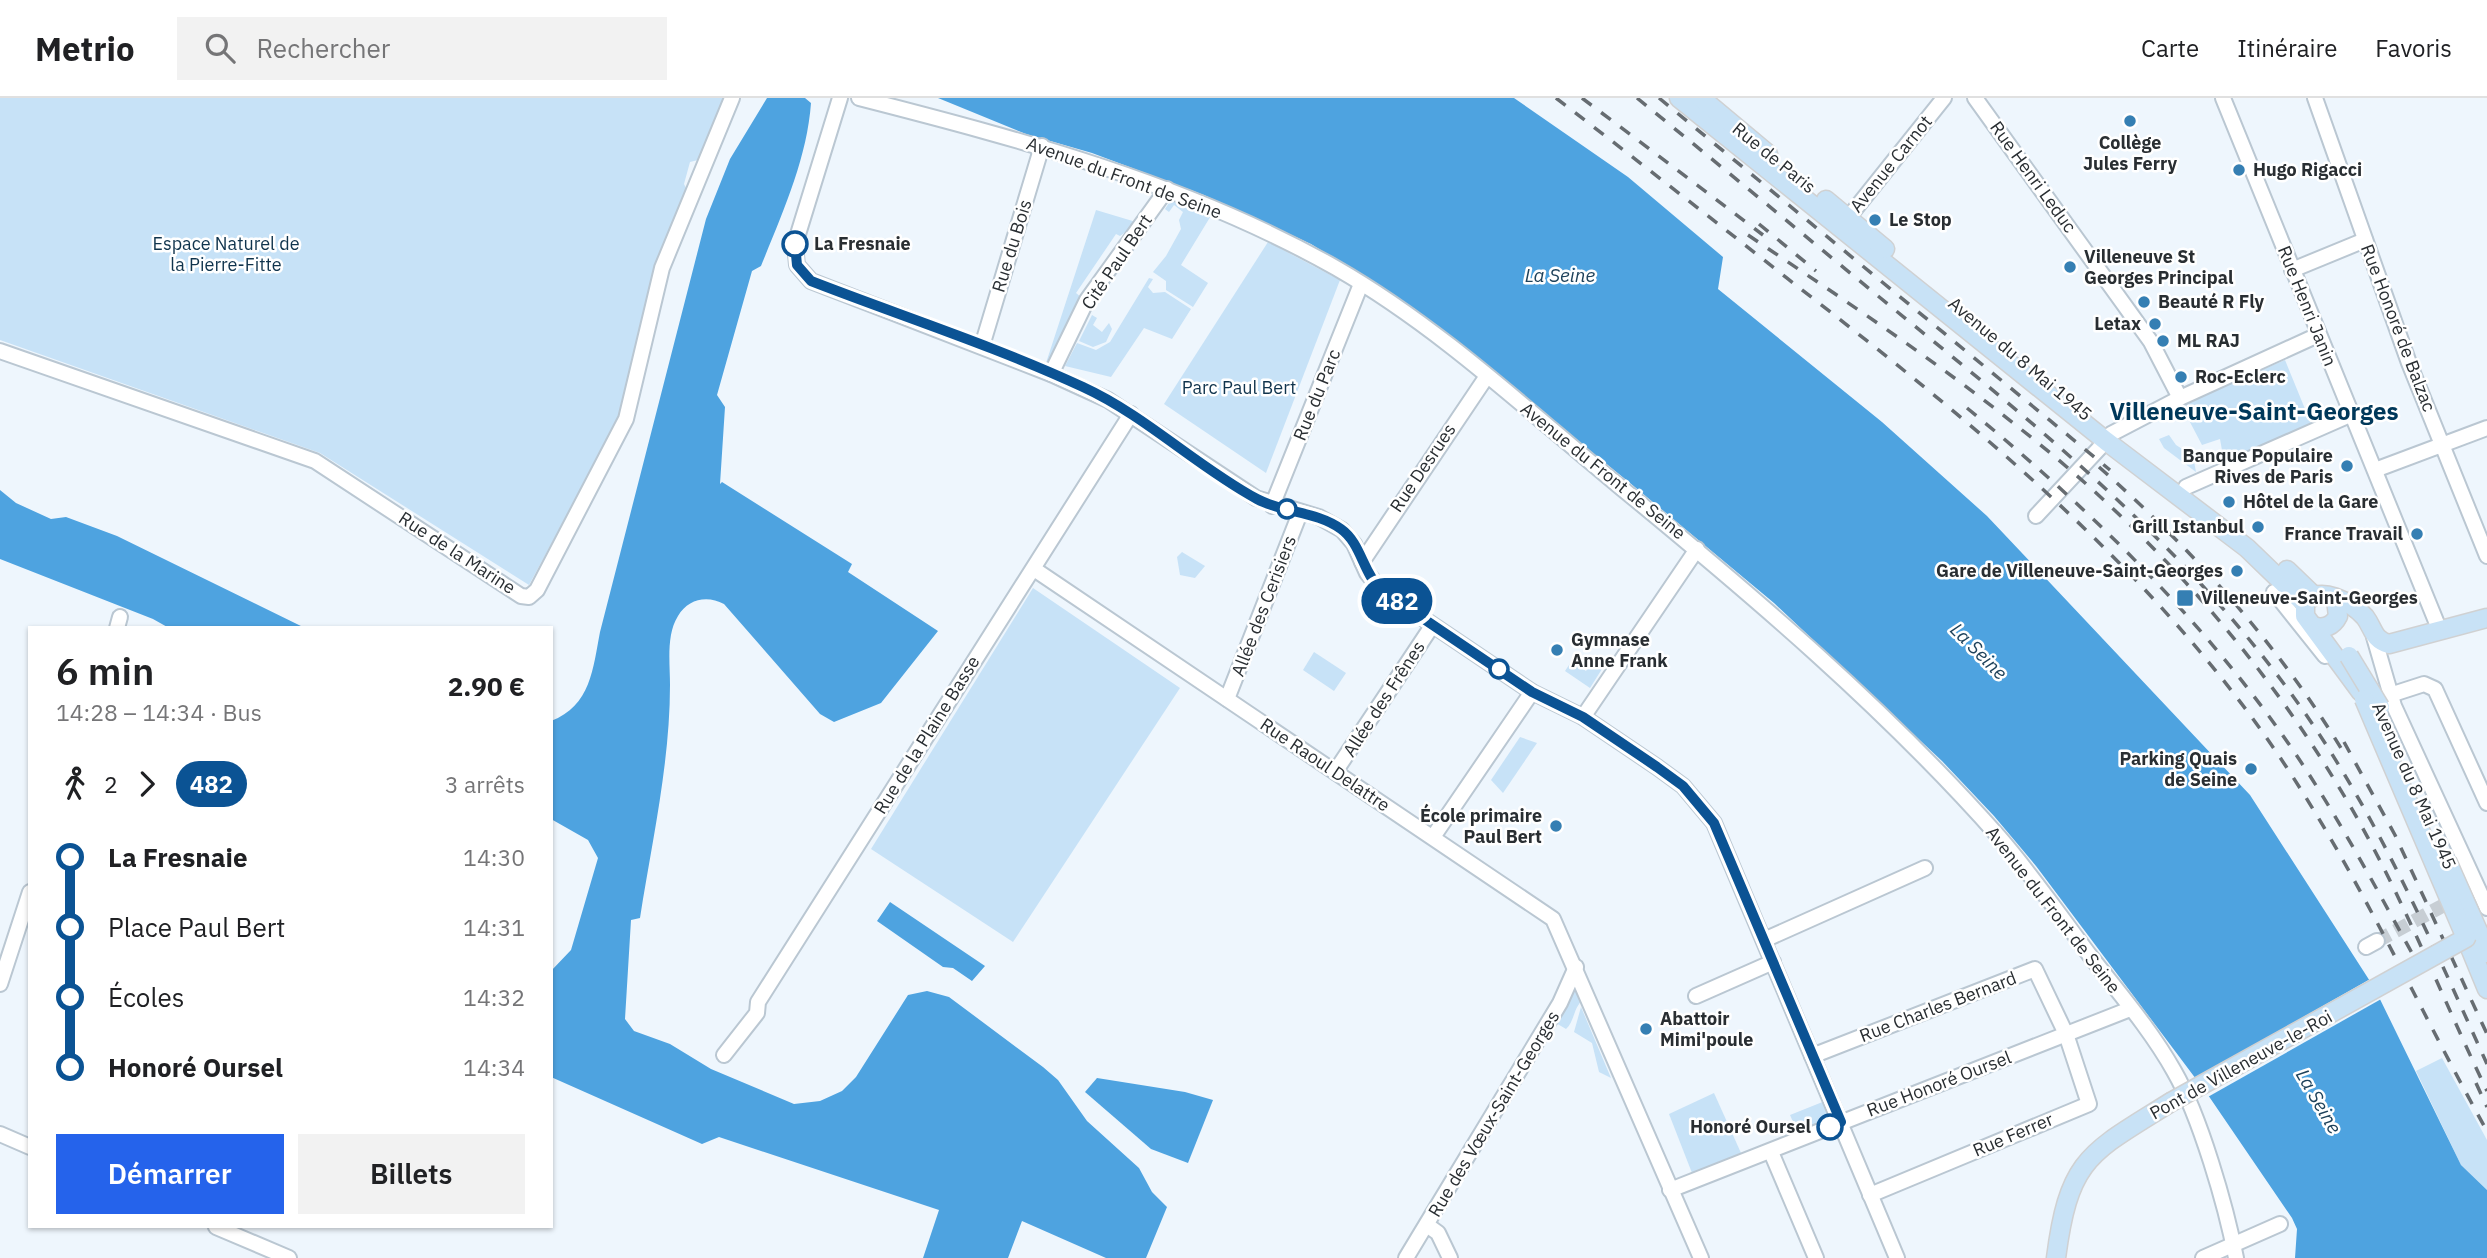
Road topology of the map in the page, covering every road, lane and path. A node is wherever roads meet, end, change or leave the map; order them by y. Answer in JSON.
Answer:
{"nodes":[{"id":1,"x":732,"y":98,"type":"edge"},
{"id":2,"x":840,"y":98,"type":"edge"},
{"id":3,"x":859,"y":98,"type":"edge"},
{"id":4,"x":1679,"y":98,"type":"edge"},
{"id":5,"x":1701,"y":98,"type":"edge"},
{"id":6,"x":1944,"y":98,"type":"edge"},
{"id":7,"x":1975,"y":98,"type":"edge"},
{"id":8,"x":2222,"y":98,"type":"edge"},
{"id":9,"x":2315,"y":98,"type":"edge"},
{"id":10,"x":1042,"y":146,"type":"junction"},
{"id":11,"x":1779,"y":177,"type":"joint"},
{"id":12,"x":1167,"y":189,"type":"junction"},
{"id":13,"x":1846,"y":225,"type":"junction"},
{"id":14,"x":2365,"y":240,"type":"junction"},
{"id":15,"x":2292,"y":270,"type":"junction"},
{"id":16,"x":1361,"y":284,"type":"junction"},
{"id":17,"x":2318,"y":335,"type":"junction"},
{"id":18,"x":982,"y":346,"type":"junction"},
{"id":19,"x":0,"y":351,"type":"edge"},
{"id":20,"x":1051,"y":374,"type":"junction"},
{"id":21,"x":1487,"y":376,"type":"junction"},
{"id":22,"x":2180,"y":398,"type":"junction"},
{"id":23,"x":1131,"y":414,"type":"junction"},
{"id":24,"x":2352,"y":414,"type":"junction"},
{"id":25,"x":2487,"y":428,"type":"edge"},
{"id":26,"x":2109,"y":438,"type":"junction"},
{"id":27,"x":2443,"y":444,"type":"junction"},
{"id":28,"x":2375,"y":470,"type":"junction"},
{"id":29,"x":2186,"y":487,"type":"junction"},
{"id":30,"x":1272,"y":506,"type":"junction"},
{"id":31,"x":1300,"y":513,"type":"junction"},
{"id":32,"x":2036,"y":516,"type":"dead end"},
{"id":33,"x":1696,"y":549,"type":"junction"},
{"id":34,"x":2487,"y":556,"type":"edge"},
{"id":35,"x":1362,"y":562,"type":"junction"},
{"id":36,"x":1034,"y":569,"type":"junction"},
{"id":37,"x":2274,"y":592,"type":"dead end"},
{"id":38,"x":2307,"y":613,"type":"junction"},
{"id":39,"x":2335,"y":614,"type":"junction"},
{"id":40,"x":2487,"y":618,"type":"edge"},
{"id":41,"x":1432,"y":626,"type":"junction"},
{"id":42,"x":2440,"y":631,"type":"junction"},
{"id":43,"x":2378,"y":640,"type":"junction"},
{"id":44,"x":2343,"y":659,"type":"junction"},
{"id":45,"x":1532,"y":692,"type":"junction"},
{"id":46,"x":2390,"y":695,"type":"junction"},
{"id":47,"x":1227,"y":699,"type":"junction"},
{"id":48,"x":1583,"y":717,"type":"junction"},
{"id":49,"x":1335,"y":772,"type":"junction"},
{"id":50,"x":2486,"y":795,"type":"edge"},
{"id":51,"x":1433,"y":837,"type":"junction"},
{"id":52,"x":1925,"y":868,"type":"dead end"},
{"id":53,"x":28,"y":898,"type":"edge"},
{"id":54,"x":2487,"y":908,"type":"edge"},
{"id":55,"x":2472,"y":934,"type":"junction"},
{"id":56,"x":1764,"y":940,"type":"junction"},
{"id":57,"x":2487,"y":953,"type":"edge"},
{"id":58,"x":1773,"y":962,"type":"junction"},
{"id":59,"x":1576,"y":967,"type":"junction"},
{"id":60,"x":0,"y":984,"type":"edge"},
{"id":61,"x":2487,"y":989,"type":"edge"},
{"id":62,"x":1696,"y":996,"type":"dead end"},
{"id":63,"x":2130,"y":1009,"type":"junction"},
{"id":64,"x":2066,"y":1034,"type":"junction"},
{"id":65,"x":724,"y":1055,"type":"dead end"},
{"id":66,"x":1812,"y":1056,"type":"junction"},
{"id":67,"x":1841,"y":1122,"type":"junction"},
{"id":68,"x":0,"y":1134,"type":"edge"},
{"id":69,"x":28,"y":1146,"type":"edge"},
{"id":70,"x":1771,"y":1152,"type":"junction"},
{"id":71,"x":1670,"y":1190,"type":"junction"},
{"id":72,"x":1870,"y":1195,"type":"junction"},
{"id":73,"x":2280,"y":1224,"type":"dead end"},
{"id":74,"x":1427,"y":1225,"type":"junction"},
{"id":75,"x":218,"y":1228,"type":"edge"},
{"id":76,"x":2062,"y":1231,"type":"junction"},
{"id":77,"x":2234,"y":1251,"type":"edge"},
{"id":78,"x":289,"y":1258,"type":"edge"},
{"id":79,"x":1406,"y":1258,"type":"edge"},
{"id":80,"x":1450,"y":1258,"type":"edge"},
{"id":81,"x":1701,"y":1258,"type":"edge"},
{"id":82,"x":1816,"y":1258,"type":"edge"},
{"id":83,"x":1897,"y":1258,"type":"edge"},
{"id":84,"x":2056,"y":1258,"type":"edge"},
{"id":85,"x":2066,"y":1258,"type":"edge"},
{"id":86,"x":2203,"y":1258,"type":"edge"}],
"edges":[{"from":1,"to":19,"type":"street","name":"Rue de la Marine"},
{"from":2,"to":18,"type":"street"},
{"from":3,"to":10,"type":"street","name":"Avenue du Front de Seine"},
{"from":4,"to":11,"type":"main road","name":"Rue de Paris"},
{"from":5,"to":13,"type":"main road","name":"Rue de Paris"},
{"from":6,"to":13,"type":"street","name":"Avenue Carnot"},
{"from":7,"to":22,"type":"street","name":"Rue Henri Leduc"},
{"from":8,"to":15,"type":"street","name":"Rue Henri Janin"},
{"from":9,"to":14,"type":"street","name":"Rue Honoré de Balzac"},
{"from":10,"to":12,"type":"street","name":"Avenue du Front de Seine"},
{"from":10,"to":18,"type":"street","name":"Rue du Bois"},
{"from":11,"to":13,"type":"main road","name":"Avenue du 8 Mai 1945"},
{"from":12,"to":16,"type":"street","name":"Avenue du Front de Seine"},
{"from":12,"to":20,"type":"street","name":"Cité Paul Bert"},
{"from":13,"to":26,"type":"main road","name":"Avenue du 8 Mai 1945"},
{"from":14,"to":15,"type":"street"},
{"from":14,"to":27,"type":"street","name":"Rue Honoré de Balzac"},
{"from":15,"to":17,"type":"street","name":"Rue Henri Janin"},
{"from":16,"to":21,"type":"street","name":"Avenue du Front de Seine"},
{"from":16,"to":30,"type":"street","name":"Rue du Parc"},
{"from":17,"to":22,"type":"street"},
{"from":17,"to":24,"type":"street","name":"Rue Henri Janin"},
{"from":18,"to":20,"type":"street"},
{"from":20,"to":23,"type":"street"},
{"from":21,"to":33,"type":"street","name":"Avenue du Front de Seine"},
{"from":21,"to":35,"type":"street","name":"Rue Desrues"},
{"from":22,"to":26,"type":"street"},
{"from":23,"to":30,"type":"street"},
{"from":23,"to":36,"type":"street","name":"Rue de la Plaine Basse"},
{"from":24,"to":28,"type":"street","name":"Rue Henri Janin"},
{"from":24,"to":29,"type":"street"},
{"from":25,"to":27,"type":"street"},
{"from":26,"to":29,"type":"main road","name":"Avenue du 8 Mai 1945"},
{"from":26,"to":32,"type":"street"},
{"from":26,"to":38,"type":"main road","name":"Avenue du 8 Mai 1945"},
{"from":27,"to":28,"type":"street"},
{"from":27,"to":34,"type":"street","name":"Rue Honoré de Balzac"},
{"from":28,"to":42,"type":"street","name":"Rue Henri Janin"},
{"from":29,"to":38,"type":"main road","name":"Avenue du 8 Mai 1945"},
{"from":30,"to":31,"type":"street"},
{"from":31,"to":35,"type":"street"},
{"from":31,"to":47,"type":"street","name":"Allée des Cerisiers"},
{"from":33,"to":48,"type":"street"},
{"from":33,"to":63,"type":"street","name":"Avenue du Front de Seine"},
{"from":35,"to":41,"type":"street"},
{"from":36,"to":47,"type":"street","name":"Rue Raoul Delattre"},
{"from":36,"to":65,"type":"street","name":"Rue de la Plaine Basse"},
{"from":37,"to":38,"type":"street","name":"Avenue du 8 Mai 1945"},
{"from":38,"to":39,"type":"main road"},
{"from":38,"to":39,"type":"main road"},
{"from":38,"to":44,"type":"main road","name":"Avenue du 8 Mai 1945"},
{"from":39,"to":43,"type":"main road"},
{"from":39,"to":44,"type":"main road","name":"Avenue du 8 Mai 1945"},
{"from":40,"to":42,"type":"main road"},
{"from":41,"to":45,"type":"street"},
{"from":41,"to":49,"type":"street","name":"Allée des Frênes"},
{"from":42,"to":43,"type":"main road"},
{"from":43,"to":46,"type":"street"},
{"from":44,"to":55,"type":"main road","name":"Avenue du 8 Mai 1945","bridge":true},
{"from":45,"to":48,"type":"street"},
{"from":45,"to":51,"type":"street"},
{"from":46,"to":50,"type":"street"},
{"from":46,"to":54,"type":"street"},
{"from":47,"to":49,"type":"street","name":"Rue Raoul Delattre"},
{"from":48,"to":56,"type":"street"},
{"from":49,"to":51,"type":"street","name":"Rue Raoul Delattre"},
{"from":51,"to":59,"type":"street","name":"Rue Raoul Delattre"},
{"from":52,"to":56,"type":"street"},
{"from":53,"to":60,"type":"street"},
{"from":55,"to":57,"type":"main road","name":"Avenue du 8 Mai 1945"},
{"from":55,"to":61,"type":"main road","name":"Avenue du 8 Mai 1945"},
{"from":55,"to":76,"type":"main road","name":"Pont de Villeneuve-le-Roi","bridge":true},
{"from":56,"to":58,"type":"street"},
{"from":58,"to":62,"type":"street"},
{"from":58,"to":66,"type":"street"},
{"from":59,"to":71,"type":"street","name":"Rue Raoul Delattre"},
{"from":59,"to":74,"type":"street","name":"Rue des Vœux-Saint-Georges"},
{"from":63,"to":64,"type":"street","name":"Rue Honoré Oursel"},
{"from":63,"to":77,"type":"street","name":"Avenue du Front de Seine"},
{"from":64,"to":66,"type":"street","name":"Rue Charles Bernard"},
{"from":64,"to":67,"type":"street","name":"Rue Honoré Oursel"},
{"from":64,"to":72,"type":"street","name":"Rue Ferrer"},
{"from":66,"to":67,"type":"street"},
{"from":67,"to":70,"type":"street","name":"Rue Honoré Oursel"},
{"from":67,"to":72,"type":"street"},
{"from":68,"to":69,"type":"street"},
{"from":70,"to":71,"type":"street","name":"Rue Honoré Oursel"},
{"from":70,"to":82,"type":"street"},
{"from":71,"to":81,"type":"street","name":"Rue Raoul Delattre"},
{"from":72,"to":83,"type":"street"},
{"from":73,"to":77,"type":"street"},
{"from":74,"to":79,"type":"street","name":"Rue des Vœux-Saint-Georges"},
{"from":74,"to":80,"type":"street"},
{"from":75,"to":78,"type":"street"},
{"from":76,"to":84,"type":"main road","name":"Pont de Villeneuve-le-Roi"},
{"from":76,"to":85,"type":"main road","name":"Pont de Villeneuve-le-Roi"},
{"from":77,"to":86,"type":"street"}]}
